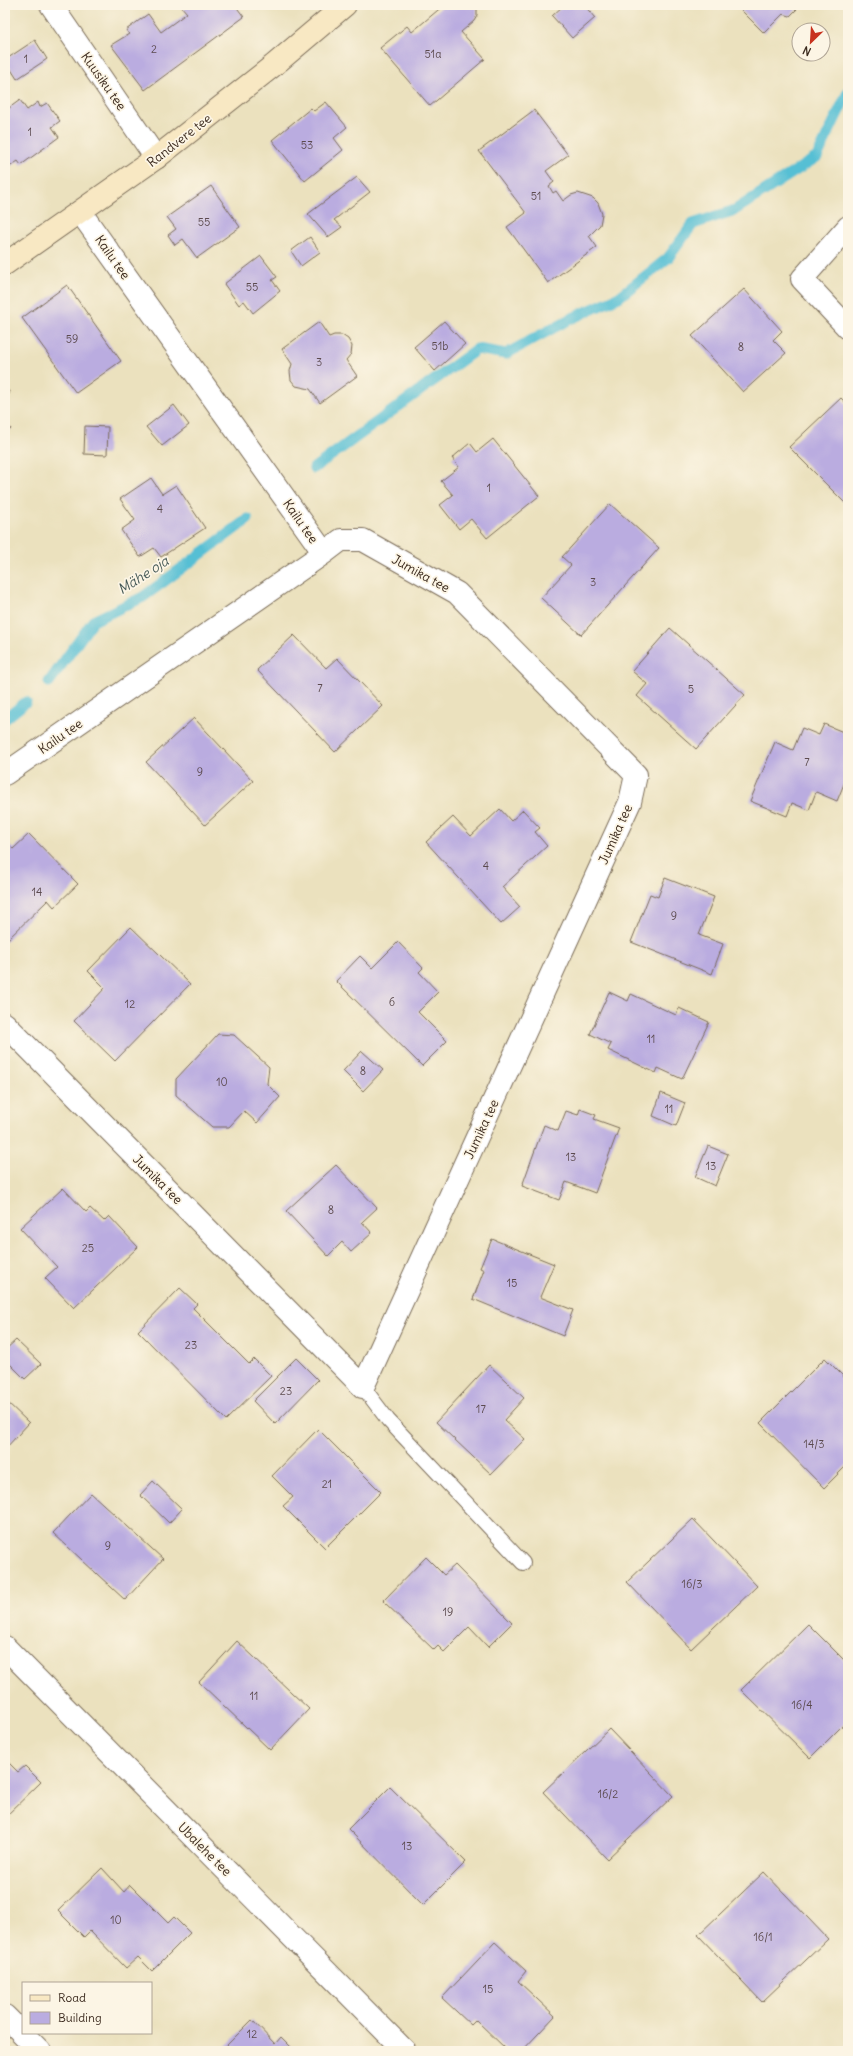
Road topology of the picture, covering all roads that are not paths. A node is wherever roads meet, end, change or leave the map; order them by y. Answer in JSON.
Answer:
{"nodes":[{"id":1,"x":51,"y":5,"type":"edge"},
{"id":2,"x":345,"y":5,"type":"edge"},
{"id":3,"x":156,"y":158,"type":"junction"},
{"id":4,"x":81,"y":213,"type":"junction"},
{"id":5,"x":848,"y":227,"type":"edge"},
{"id":6,"x":5,"y":264,"type":"edge"},
{"id":7,"x":848,"y":328,"type":"edge"},
{"id":8,"x":324,"y":553,"type":"junction"},
{"id":9,"x":5,"y":774,"type":"edge"},
{"id":10,"x":5,"y":1024,"type":"edge"},
{"id":11,"x":363,"y":1387,"type":"junction"},
{"id":12,"x":523,"y":1563,"type":"dead end"},
{"id":13,"x":5,"y":1647,"type":"edge"},
{"id":14,"x":5,"y":2016,"type":"edge"},
{"id":15,"x":22,"y":2033,"type":"edge"},
{"id":16,"x":23,"y":2034,"type":"edge"},
{"id":17,"x":40,"y":2051,"type":"edge"},
{"id":18,"x":406,"y":2051,"type":"edge"}],
"edges":[{"from":1,"to":3,"type":"street","name":"Kuusiku tee"},
{"from":2,"to":3,"type":"main road","name":"Randvere tee"},
{"from":3,"to":4,"type":"main road","name":"Randvere tee"},
{"from":4,"to":6,"type":"main road","name":"Randvere tee"},
{"from":4,"to":8,"type":"street","name":"Kailu tee"},
{"from":5,"to":7,"type":"street"},
{"from":8,"to":9,"type":"street","name":"Kailu tee"},
{"from":8,"to":11,"type":"street","name":"Jumika tee"},
{"from":10,"to":11,"type":"street","name":"Jumika tee"},
{"from":11,"to":12,"type":"lane"},
{"from":13,"to":18,"type":"street","name":"Ubalehe tee"},
{"from":14,"to":15,"type":"street"},
{"from":16,"to":17,"type":"street"}]}
